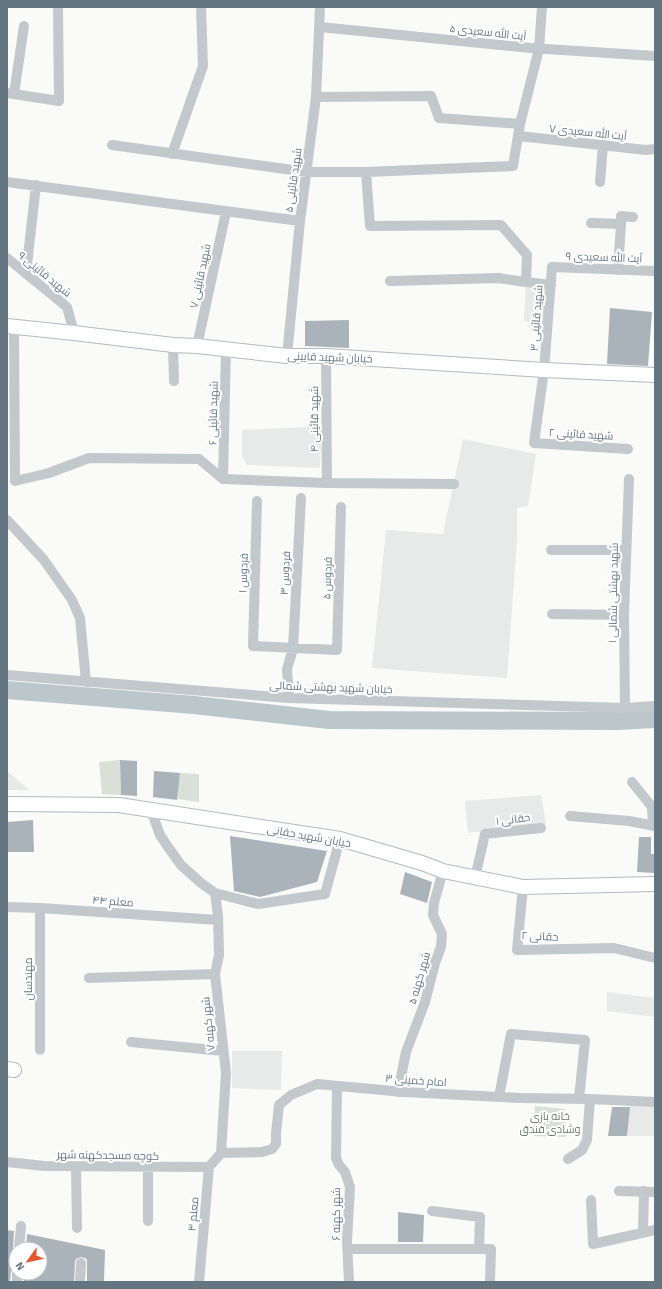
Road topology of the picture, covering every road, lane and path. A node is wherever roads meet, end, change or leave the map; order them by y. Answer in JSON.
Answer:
{"nodes":[{"id":1,"x":58,"y":7,"type":"edge"},
{"id":2,"x":201,"y":7,"type":"edge"},
{"id":3,"x":320,"y":7,"type":"edge"},
{"id":4,"x":542,"y":7,"type":"edge"},
{"id":5,"x":24,"y":26,"type":"dead end"},
{"id":6,"x":320,"y":27,"type":"junction"},
{"id":7,"x":539,"y":49,"type":"junction"},
{"id":8,"x":655,"y":56,"type":"edge"},
{"id":9,"x":11,"y":94,"type":"edge"},
{"id":10,"x":316,"y":97,"type":"junction"},
{"id":11,"x":520,"y":124,"type":"junction"},
{"id":12,"x":518,"y":136,"type":"junction"},
{"id":13,"x":112,"y":145,"type":"dead end"},
{"id":14,"x":603,"y":145,"type":"junction"},
{"id":15,"x":655,"y":149,"type":"edge"},
{"id":16,"x":172,"y":154,"type":"junction"},
{"id":17,"x":307,"y":172,"type":"junction"},
{"id":18,"x":366,"y":172,"type":"junction"},
{"id":19,"x":7,"y":182,"type":"edge"},
{"id":20,"x":600,"y":182,"type":"dead end"},
{"id":21,"x":36,"y":186,"type":"junction"},
{"id":22,"x":226,"y":212,"type":"junction"},
{"id":23,"x":633,"y":216,"type":"dead end"},
{"id":24,"x":300,"y":221,"type":"junction"},
{"id":25,"x":590,"y":222,"type":"dead end"},
{"id":26,"x":620,"y":224,"type":"junction"},
{"id":27,"x":7,"y":258,"type":"edge"},
{"id":28,"x":552,"y":267,"type":"joint"},
{"id":29,"x":618,"y":270,"type":"junction"},
{"id":30,"x":655,"y":272,"type":"edge"},
{"id":31,"x":26,"y":274,"type":"junction"},
{"id":32,"x":390,"y":281,"type":"dead end"},
{"id":33,"x":526,"y":282,"type":"junction"},
{"id":34,"x":551,"y":285,"type":"junction"},
{"id":35,"x":10,"y":327,"type":"edge"},
{"id":36,"x":74,"y":333,"type":"junction"},
{"id":37,"x":173,"y":346,"type":"junction"},
{"id":38,"x":197,"y":346,"type":"junction"},
{"id":39,"x":226,"y":349,"type":"junction"},
{"id":40,"x":287,"y":356,"type":"junction"},
{"id":41,"x":326,"y":356,"type":"junction"},
{"id":42,"x":544,"y":370,"type":"junction"},
{"id":43,"x":655,"y":375,"type":"edge"},
{"id":44,"x":174,"y":381,"type":"dead end"},
{"id":45,"x":628,"y":449,"type":"dead end"},
{"id":46,"x":223,"y":479,"type":"junction"},
{"id":47,"x":629,"y":479,"type":"dead end"},
{"id":48,"x":327,"y":483,"type":"junction"},
{"id":49,"x":454,"y":484,"type":"dead end"},
{"id":50,"x":301,"y":498,"type":"dead end"},
{"id":51,"x":257,"y":501,"type":"dead end"},
{"id":52,"x":341,"y":506,"type":"dead end"},
{"id":53,"x":7,"y":520,"type":"edge"},
{"id":54,"x":551,"y":550,"type":"dead end"},
{"id":55,"x":626,"y":550,"type":"junction"},
{"id":56,"x":552,"y":614,"type":"dead end"},
{"id":57,"x":624,"y":615,"type":"junction"},
{"id":58,"x":293,"y":649,"type":"junction"},
{"id":59,"x":7,"y":675,"type":"edge"},
{"id":60,"x":86,"y":682,"type":"junction"},
{"id":61,"x":289,"y":698,"type":"junction"},
{"id":62,"x":655,"y":706,"type":"edge"},
{"id":63,"x":625,"y":708,"type":"junction"},
{"id":64,"x":632,"y":782,"type":"dead end"},
{"id":65,"x":7,"y":804,"type":"edge"},
{"id":66,"x":151,"y":810,"type":"junction"},
{"id":67,"x":570,"y":816,"type":"dead end"},
{"id":68,"x":654,"y":826,"type":"edge"},
{"id":69,"x":540,"y":828,"type":"dead end"},
{"id":70,"x":340,"y":839,"type":"junction"},
{"id":71,"x":443,"y":871,"type":"junction"},
{"id":72,"x":475,"y":878,"type":"junction"},
{"id":73,"x":655,"y":884,"type":"edge"},
{"id":74,"x":523,"y":888,"type":"junction"},
{"id":75,"x":215,"y":893,"type":"junction"},
{"id":76,"x":7,"y":907,"type":"edge"},
{"id":77,"x":40,"y":908,"type":"junction"},
{"id":78,"x":218,"y":920,"type":"junction"},
{"id":79,"x":655,"y":958,"type":"edge"},
{"id":80,"x":215,"y":974,"type":"junction"},
{"id":81,"x":89,"y":978,"type":"dead end"},
{"id":82,"x":131,"y":1042,"type":"dead end"},
{"id":83,"x":40,"y":1050,"type":"dead end"},
{"id":84,"x":223,"y":1051,"type":"junction"},
{"id":85,"x":336,"y":1086,"type":"junction"},
{"id":86,"x":398,"y":1092,"type":"junction"},
{"id":87,"x":499,"y":1097,"type":"junction"},
{"id":88,"x":579,"y":1099,"type":"junction"},
{"id":89,"x":590,"y":1099,"type":"junction"},
{"id":90,"x":655,"y":1102,"type":"edge"},
{"id":91,"x":221,"y":1153,"type":"junction"},
{"id":92,"x":568,"y":1159,"type":"dead end"},
{"id":93,"x":7,"y":1162,"type":"edge"},
{"id":94,"x":76,"y":1167,"type":"junction"},
{"id":95,"x":209,"y":1167,"type":"junction"},
{"id":96,"x":148,"y":1168,"type":"junction"},
{"id":97,"x":619,"y":1190,"type":"dead end"},
{"id":98,"x":644,"y":1191,"type":"junction"},
{"id":99,"x":655,"y":1192,"type":"edge"},
{"id":100,"x":591,"y":1200,"type":"dead end"},
{"id":101,"x":432,"y":1211,"type":"dead end"},
{"id":102,"x":148,"y":1220,"type":"dead end"},
{"id":103,"x":21,"y":1226,"type":"dead end"},
{"id":104,"x":77,"y":1228,"type":"dead end"},
{"id":105,"x":655,"y":1230,"type":"edge"},
{"id":106,"x":643,"y":1232,"type":"junction"},
{"id":107,"x":20,"y":1241,"type":"edge"},
{"id":108,"x":349,"y":1249,"type":"junction"},
{"id":109,"x":479,"y":1249,"type":"junction"},
{"id":110,"x":82,"y":1263,"type":"dead end"},
{"id":111,"x":80,"y":1282,"type":"edge"},
{"id":112,"x":199,"y":1282,"type":"edge"},
{"id":113,"x":349,"y":1282,"type":"edge"},
{"id":114,"x":490,"y":1282,"type":"edge"}],
"edges":[{"from":1,"to":9,"type":"street"},
{"from":2,"to":16,"type":"street"},
{"from":3,"to":6,"type":"street","name":"شهید قائینی ۵"},
{"from":4,"to":7,"type":"street"},
{"from":5,"to":9,"type":"street"},
{"from":6,"to":7,"type":"street","name":"آیت الله سعیدی ۵"},
{"from":6,"to":10,"type":"street","name":"شهید قائینی ۵"},
{"from":7,"to":8,"type":"street","name":"آیت الله سعیدی ۵"},
{"from":7,"to":11,"type":"street"},
{"from":10,"to":11,"type":"street"},
{"from":10,"to":17,"type":"street","name":"شهید قائینی ۵"},
{"from":11,"to":12,"type":"street"},
{"from":12,"to":14,"type":"street","name":"آیت الله سعیدی ۷"},
{"from":12,"to":18,"type":"street"},
{"from":13,"to":16,"type":"street"},
{"from":14,"to":15,"type":"street","name":"آیت الله سعیدی ۷"},
{"from":14,"to":20,"type":"street"},
{"from":16,"to":17,"type":"street"},
{"from":17,"to":18,"type":"street"},
{"from":17,"to":24,"type":"street","name":"شهید قائینی ۵"},
{"from":18,"to":33,"type":"street"},
{"from":19,"to":21,"type":"street"},
{"from":21,"to":22,"type":"street"},
{"from":21,"to":31,"type":"street"},
{"from":22,"to":24,"type":"street"},
{"from":22,"to":38,"type":"street","name":"شهید قائینی ۷"},
{"from":23,"to":26,"type":"street"},
{"from":24,"to":40,"type":"street","name":"شهید قائینی ۵"},
{"from":25,"to":26,"type":"street"},
{"from":26,"to":29,"type":"street"},
{"from":27,"to":31,"type":"street","name":"شهید قائینی ۹"},
{"from":28,"to":29,"type":"street","name":"آیت الله سعیدی ۹"},
{"from":28,"to":34,"type":"street","name":"شهید قائینی ۳"},
{"from":29,"to":30,"type":"street","name":"آیت الله سعیدی ۹"},
{"from":31,"to":36,"type":"street","name":"شهید قائینی ۹"},
{"from":32,"to":33,"type":"street"},
{"from":33,"to":34,"type":"street"},
{"from":34,"to":42,"type":"street","name":"شهید قائینی ۳"},
{"from":35,"to":36,"type":"main road","name":"خیابان شهید قایینی"},
{"from":35,"to":46,"type":"street"},
{"from":36,"to":37,"type":"main road","name":"خیابان شهید قایینی"},
{"from":37,"to":38,"type":"main road","name":"خیابان شهید قایینی"},
{"from":37,"to":44,"type":"street"},
{"from":38,"to":39,"type":"main road","name":"خیابان شهید قایینی"},
{"from":39,"to":40,"type":"main road","name":"خیابان شهید قایینی"},
{"from":39,"to":46,"type":"street","name":"شهید قائینی ۶"},
{"from":40,"to":41,"type":"main road","name":"خیابان شهید قایینی"},
{"from":41,"to":42,"type":"main road","name":"خیابان شهید قایینی"},
{"from":41,"to":48,"type":"street","name":"شهید قائینی ۴"},
{"from":42,"to":43,"type":"main road","name":"خیابان شهید قایینی"},
{"from":42,"to":45,"type":"street","name":"شهید قائینی ۲"},
{"from":46,"to":48,"type":"street"},
{"from":47,"to":55,"type":"street","name":"شهید بهشتی شمالی ۱"},
{"from":48,"to":49,"type":"street"},
{"from":50,"to":58,"type":"street","name":"فردوس ۳"},
{"from":51,"to":58,"type":"street","name":"فردوس ۱"},
{"from":52,"to":58,"type":"street","name":"فردوس ۵"},
{"from":53,"to":60,"type":"street"},
{"from":54,"to":55,"type":"street"},
{"from":55,"to":57,"type":"street","name":"شهید بهشتی شمالی ۱"},
{"from":56,"to":57,"type":"street"},
{"from":57,"to":63,"type":"street","name":"شهید بهشتی شمالی ۱"},
{"from":58,"to":61,"type":"street","name":"فردوس ۳"},
{"from":59,"to":60,"type":"street","name":"خیابان شهید بهشتی شمالی"},
{"from":60,"to":61,"type":"street","name":"خیابان شهید بهشتی شمالی"},
{"from":61,"to":63,"type":"street","name":"خیابان شهید بهشتی شمالی"},
{"from":62,"to":63,"type":"street","name":"خیابان شهید بهشتی شمالی"},
{"from":64,"to":68,"type":"street"},
{"from":65,"to":66,"type":"main road","name":"خیابان شهید حقانی"},
{"from":66,"to":70,"type":"main road","name":"خیابان شهید حقانی"},
{"from":66,"to":75,"type":"street"},
{"from":67,"to":68,"type":"street"},
{"from":69,"to":72,"type":"street","name":"حقانی ۱"},
{"from":70,"to":71,"type":"main road","name":"خیابان شهید حقانی"},
{"from":70,"to":75,"type":"street"},
{"from":71,"to":72,"type":"main road","name":"خیابان شهید حقانی"},
{"from":71,"to":86,"type":"street","name":"شهر کهنه ۵"},
{"from":72,"to":74,"type":"main road","name":"خیابان شهید حقانی"},
{"from":73,"to":74,"type":"main road","name":"خیابان شهید حقانی"},
{"from":74,"to":79,"type":"street","name":"حقانی ۲"},
{"from":75,"to":78,"type":"street","name":"شهر کهنه ۷"},
{"from":76,"to":77,"type":"street","name":"معلم ۴۴"},
{"from":77,"to":78,"type":"street","name":"معلم ۴۴"},
{"from":77,"to":83,"type":"street","name":"مهندسان"},
{"from":78,"to":80,"type":"street","name":"شهر کهنه ۷"},
{"from":80,"to":81,"type":"street"},
{"from":80,"to":84,"type":"street","name":"شهر کهنه ۷"},
{"from":82,"to":84,"type":"street"},
{"from":84,"to":91,"type":"street","name":"شهر کهنه ۷"},
{"from":85,"to":86,"type":"street","name":"امام خمینی ۳"},
{"from":85,"to":91,"type":"street","name":"امام خمینی ۳"},
{"from":85,"to":108,"type":"street","name":"شهر کهنه ۶"},
{"from":86,"to":87,"type":"street","name":"امام خمینی ۳"},
{"from":87,"to":88,"type":"street","name":"امام خمینی ۳"},
{"from":87,"to":88,"type":"street"},
{"from":88,"to":89,"type":"street","name":"امام خمینی ۳"},
{"from":89,"to":90,"type":"street","name":"امام خمینی ۳"},
{"from":89,"to":92,"type":"street"},
{"from":91,"to":95,"type":"street"},
{"from":93,"to":94,"type":"street","name":"کوچه مسجدکهنه شهر"},
{"from":94,"to":96,"type":"street","name":"کوچه مسجدکهنه شهر"},
{"from":94,"to":104,"type":"street"},
{"from":95,"to":96,"type":"street","name":"کوچه مسجدکهنه شهر"},
{"from":95,"to":112,"type":"street","name":"معلم ۳"},
{"from":96,"to":102,"type":"street"},
{"from":97,"to":98,"type":"street"},
{"from":98,"to":99,"type":"street"},
{"from":98,"to":106,"type":"street"},
{"from":100,"to":106,"type":"street"},
{"from":101,"to":109,"type":"street"},
{"from":103,"to":107,"type":"street"},
{"from":105,"to":106,"type":"street"},
{"from":108,"to":109,"type":"street"},
{"from":108,"to":113,"type":"street","name":"شهر کهنه ۶"},
{"from":109,"to":114,"type":"street"},
{"from":110,"to":111,"type":"street"}]}
